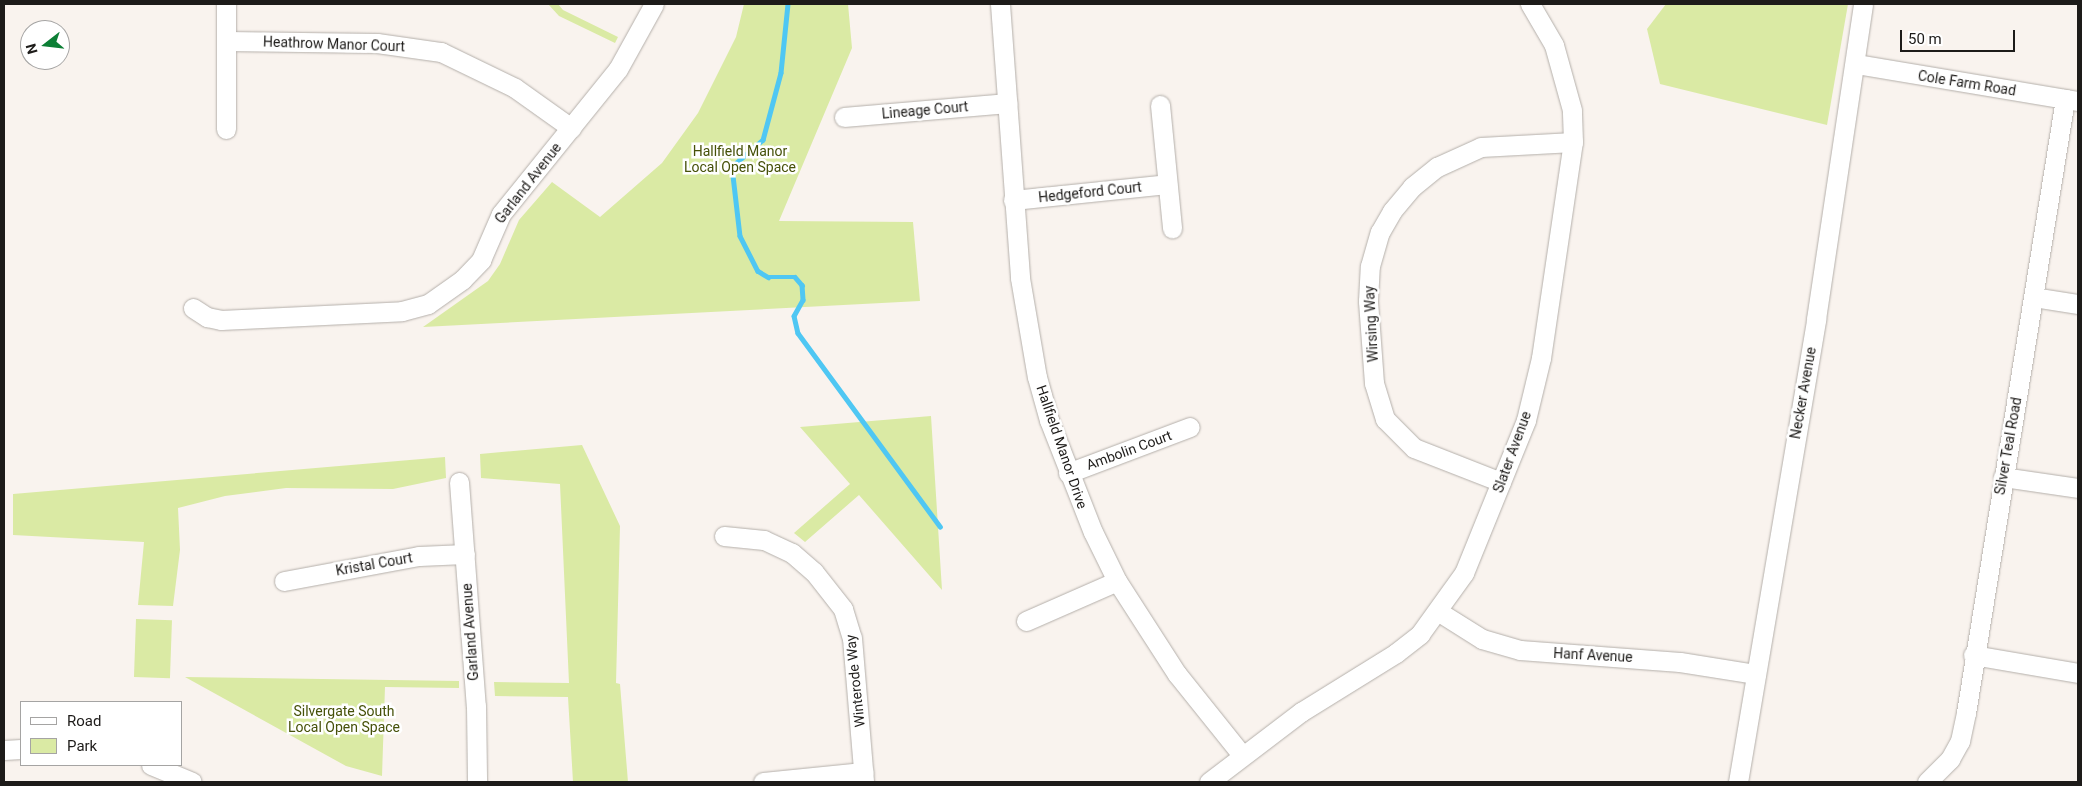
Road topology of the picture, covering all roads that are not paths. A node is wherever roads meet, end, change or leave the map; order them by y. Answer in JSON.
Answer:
{"nodes":[{"id":1,"x":226,"y":4,"type":"edge"},
{"id":2,"x":654,"y":4,"type":"edge"},
{"id":3,"x":1000,"y":4,"type":"edge"},
{"id":4,"x":1530,"y":4,"type":"edge"},
{"id":5,"x":1863,"y":4,"type":"edge"},
{"id":6,"x":226,"y":41,"type":"junction"},
{"id":7,"x":1856,"y":64,"type":"junction"},
{"id":8,"x":2072,"y":100,"type":"edge"},
{"id":9,"x":1007,"y":103,"type":"junction"},
{"id":10,"x":1160,"y":106,"type":"dead end"},
{"id":11,"x":844,"y":118,"type":"dead end"},
{"id":12,"x":571,"y":128,"type":"junction"},
{"id":13,"x":226,"y":129,"type":"dead end"},
{"id":14,"x":1573,"y":142,"type":"junction"},
{"id":15,"x":1167,"y":184,"type":"junction"},
{"id":16,"x":1013,"y":200,"type":"junction"},
{"id":17,"x":1172,"y":228,"type":"dead end"},
{"id":18,"x":2034,"y":297,"type":"junction"},
{"id":19,"x":2078,"y":304,"type":"edge"},
{"id":20,"x":193,"y":308,"type":"dead end"},
{"id":21,"x":1190,"y":427,"type":"dead end"},
{"id":22,"x":1068,"y":473,"type":"junction"},
{"id":23,"x":2003,"y":477,"type":"junction"},
{"id":24,"x":459,"y":482,"type":"dead end"},
{"id":25,"x":1501,"y":482,"type":"junction"},
{"id":26,"x":2078,"y":488,"type":"edge"},
{"id":27,"x":724,"y":536,"type":"dead end"},
{"id":28,"x":465,"y":554,"type":"junction"},
{"id":29,"x":284,"y":581,"type":"dead end"},
{"id":30,"x":1117,"y":581,"type":"junction"},
{"id":31,"x":1439,"y":612,"type":"junction"},
{"id":32,"x":1026,"y":621,"type":"dead end"},
{"id":33,"x":1973,"y":655,"type":"junction"},
{"id":34,"x":2078,"y":673,"type":"edge"},
{"id":35,"x":1756,"y":674,"type":"junction"},
{"id":36,"x":20,"y":748,"type":"edge"},
{"id":37,"x":4,"y":750,"type":"edge"},
{"id":38,"x":1242,"y":755,"type":"junction"},
{"id":39,"x":153,"y":766,"type":"edge"},
{"id":40,"x":864,"y":777,"type":"edge"},
{"id":41,"x":192,"y":782,"type":"edge"},
{"id":42,"x":477,"y":782,"type":"edge"},
{"id":43,"x":763,"y":782,"type":"edge"},
{"id":44,"x":1209,"y":782,"type":"edge"},
{"id":45,"x":1738,"y":782,"type":"edge"},
{"id":46,"x":1927,"y":782,"type":"edge"}],
"edges":[{"from":1,"to":6,"type":"street"},
{"from":2,"to":12,"type":"street","name":"Garland Avenue"},
{"from":3,"to":9,"type":"street","name":"Hallfield Manor Drive"},
{"from":4,"to":14,"type":"street","name":"Slater Avenue"},
{"from":5,"to":7,"type":"street","name":"Necker Avenue"},
{"from":6,"to":12,"type":"street","name":"Heathrow Manor Court"},
{"from":6,"to":13,"type":"street"},
{"from":7,"to":8,"type":"street","name":"Cole Farm Road"},
{"from":7,"to":35,"type":"street","name":"Necker Avenue"},
{"from":8,"to":18,"type":"street","name":"Silver Teal Road"},
{"from":9,"to":11,"type":"street","name":"Lineage Court"},
{"from":9,"to":16,"type":"street","name":"Hallfield Manor Drive"},
{"from":10,"to":15,"type":"street"},
{"from":12,"to":20,"type":"street","name":"Garland Avenue"},
{"from":14,"to":25,"type":"street","name":"Slater Avenue"},
{"from":14,"to":25,"type":"street","name":"Wirsing Way"},
{"from":15,"to":16,"type":"street","name":"Hedgeford Court"},
{"from":15,"to":17,"type":"street"},
{"from":16,"to":22,"type":"street","name":"Hallfield Manor Drive"},
{"from":18,"to":19,"type":"street"},
{"from":18,"to":23,"type":"street","name":"Silver Teal Road"},
{"from":21,"to":22,"type":"street","name":"Ambolin Court"},
{"from":22,"to":30,"type":"street","name":"Hallfield Manor Drive"},
{"from":23,"to":26,"type":"street"},
{"from":23,"to":33,"type":"street","name":"Silver Teal Road"},
{"from":24,"to":28,"type":"street","name":"Garland Avenue"},
{"from":25,"to":31,"type":"street","name":"Slater Avenue"},
{"from":27,"to":40,"type":"street","name":"Winterode Way"},
{"from":28,"to":29,"type":"street","name":"Kristal Court"},
{"from":28,"to":42,"type":"street","name":"Garland Avenue"},
{"from":30,"to":32,"type":"street"},
{"from":30,"to":38,"type":"street","name":"Hallfield Manor Drive"},
{"from":31,"to":35,"type":"street","name":"Hanf Avenue"},
{"from":31,"to":38,"type":"street","name":"Slater Avenue"},
{"from":33,"to":34,"type":"street"},
{"from":33,"to":46,"type":"street","name":"Silver Teal Road"},
{"from":35,"to":45,"type":"street","name":"Necker Avenue"},
{"from":36,"to":37,"type":"street"},
{"from":38,"to":44,"type":"street","name":"Slater Avenue"},
{"from":39,"to":41,"type":"street"},
{"from":40,"to":43,"type":"street"}]}
